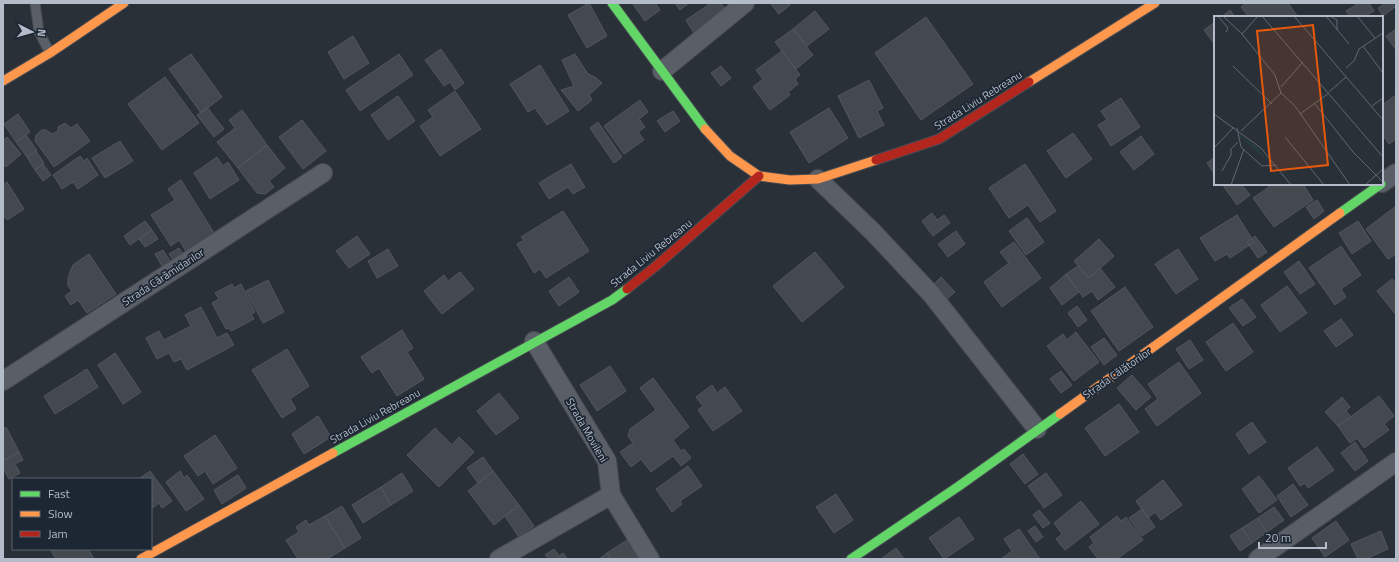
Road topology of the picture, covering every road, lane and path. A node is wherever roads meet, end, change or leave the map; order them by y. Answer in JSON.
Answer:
{"nodes":[{"id":1,"x":36,"y":3,"type":"edge"},
{"id":2,"x":124,"y":3,"type":"edge"},
{"id":3,"x":612,"y":3,"type":"edge"},
{"id":4,"x":745,"y":3,"type":"edge"},
{"id":5,"x":1155,"y":3,"type":"edge"},
{"id":6,"x":50,"y":52,"type":"junction"},
{"id":7,"x":662,"y":71,"type":"junction"},
{"id":8,"x":3,"y":81,"type":"edge"},
{"id":9,"x":323,"y":173,"type":"dead end"},
{"id":10,"x":1396,"y":173,"type":"edge"},
{"id":11,"x":759,"y":176,"type":"junction"},
{"id":12,"x":818,"y":179,"type":"junction"},
{"id":13,"x":1383,"y":183,"type":"edge"},
{"id":14,"x":1380,"y":185,"type":"edge"},
{"id":15,"x":534,"y":341,"type":"junction"},
{"id":16,"x":3,"y":381,"type":"edge"},
{"id":17,"x":1036,"y":429,"type":"junction"},
{"id":18,"x":1396,"y":462,"type":"edge"},
{"id":19,"x":611,"y":495,"type":"junction"},
{"id":20,"x":141,"y":559,"type":"edge"},
{"id":21,"x":499,"y":559,"type":"edge"},
{"id":22,"x":650,"y":559,"type":"edge"},
{"id":23,"x":851,"y":559,"type":"edge"},
{"id":24,"x":1258,"y":559,"type":"edge"}],
"edges":[{"from":1,"to":6,"type":"lane"},
{"from":2,"to":6,"type":"street"},
{"from":3,"to":7,"type":"street"},
{"from":4,"to":7,"type":"street"},
{"from":5,"to":12,"type":"street","name":"Strada Liviu Rebreanu"},
{"from":6,"to":8,"type":"street"},
{"from":7,"to":11,"type":"street"},
{"from":9,"to":16,"type":"street","name":"Strada Cărămidarilor"},
{"from":10,"to":13,"type":"street","name":"Strada Călătorilor"},
{"from":11,"to":12,"type":"street","name":"Strada Liviu Rebreanu"},
{"from":11,"to":15,"type":"street","name":"Strada Liviu Rebreanu"},
{"from":12,"to":17,"type":"street"},
{"from":14,"to":17,"type":"street","name":"Strada Călătorilor"},
{"from":15,"to":19,"type":"street","name":"Strada Movileni"},
{"from":15,"to":20,"type":"street","name":"Strada Liviu Rebreanu"},
{"from":17,"to":23,"type":"street","name":"Strada Călătorilor"},
{"from":18,"to":24,"type":"street"},
{"from":19,"to":21,"type":"street"},
{"from":19,"to":22,"type":"street"}]}
